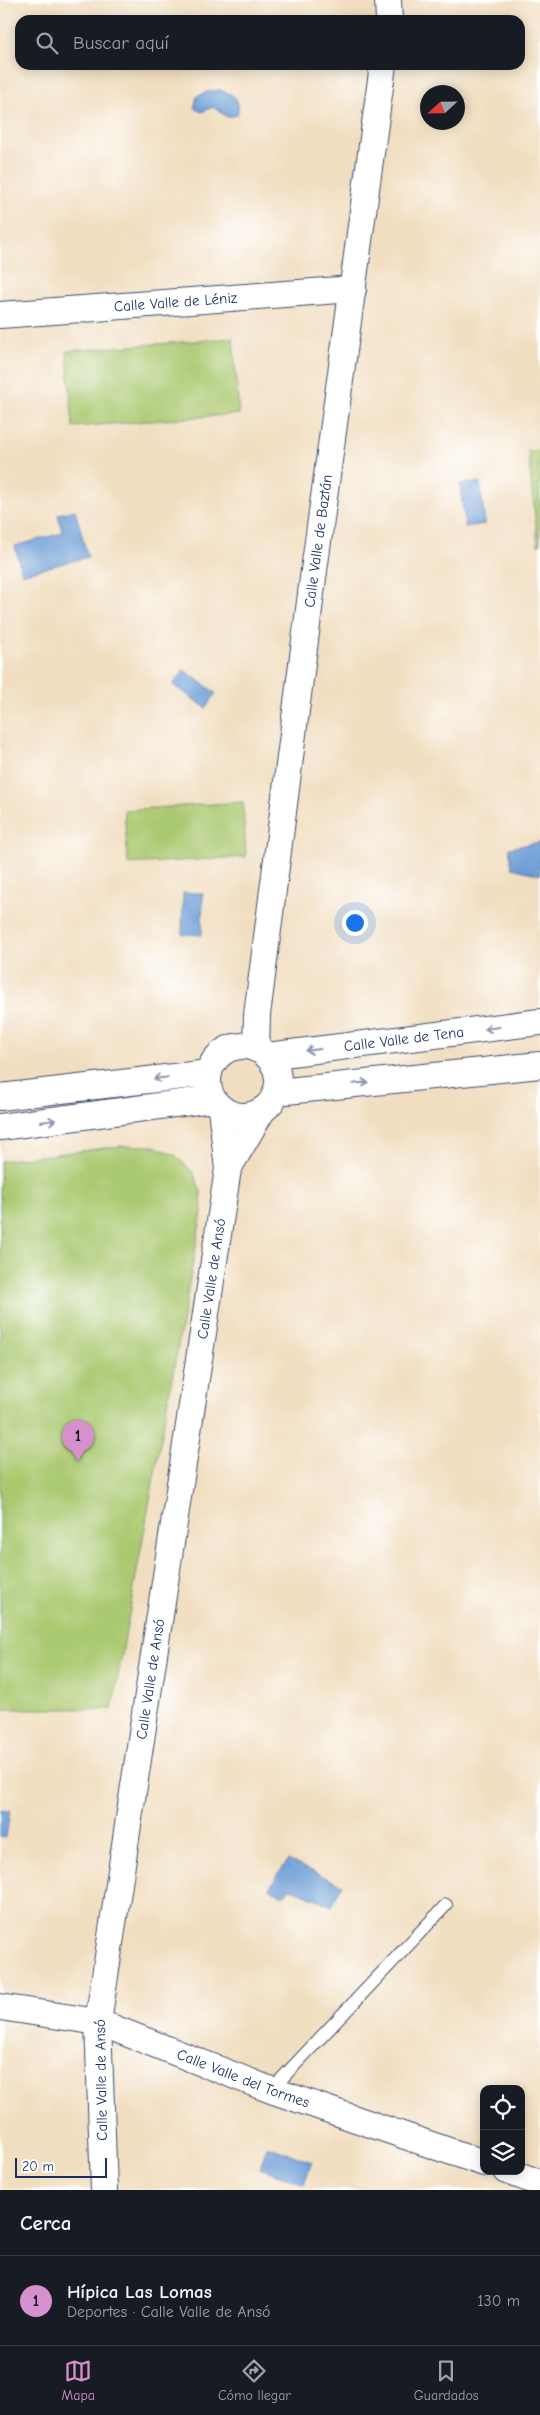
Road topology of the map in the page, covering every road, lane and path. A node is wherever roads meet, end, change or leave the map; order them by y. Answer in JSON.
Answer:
{"nodes":[{"id":1,"x":388,"y":0,"type":"edge"},
{"id":2,"x":389,"y":15,"type":"edge"},
{"id":3,"x":382,"y":70,"type":"edge"},
{"id":4,"x":353,"y":289,"type":"junction"},
{"id":5,"x":0,"y":315,"type":"edge"},
{"id":6,"x":540,"y":1022,"type":"edge"},
{"id":7,"x":252,"y":1051,"type":"junction"},
{"id":8,"x":540,"y":1065,"type":"edge"},
{"id":9,"x":209,"y":1073,"type":"junction"},
{"id":10,"x":0,"y":1097,"type":"edge"},
{"id":11,"x":270,"y":1101,"type":"junction"},
{"id":12,"x":216,"y":1103,"type":"junction"},
{"id":13,"x":0,"y":1127,"type":"edge"},
{"id":14,"x":228,"y":1170,"type":"junction"},
{"id":15,"x":446,"y":1906,"type":"dead end"},
{"id":16,"x":0,"y":2007,"type":"edge"},
{"id":17,"x":98,"y":2022,"type":"junction"},
{"id":18,"x":271,"y":2090,"type":"junction"},
{"id":19,"x":480,"y":2162,"type":"edge"},
{"id":20,"x":518,"y":2175,"type":"edge"},
{"id":21,"x":540,"y":2183,"type":"edge"},
{"id":22,"x":104,"y":2190,"type":"edge"}],
"edges":[{"from":1,"to":2,"type":"street"},
{"from":3,"to":4,"type":"street","name":"Calle Valle de Baztán"},
{"from":4,"to":5,"type":"street","name":"Calle Valle de Léniz"},
{"from":4,"to":7,"type":"street","name":"Calle Valle de Baztán"},
{"from":6,"to":7,"type":"street","name":"Calle Valle de Tena","one_way":true},
{"from":7,"to":9,"type":"street"},
{"from":7,"to":11,"type":"street"},
{"from":11,"to":8,"type":"street","one_way":true},
{"from":9,"to":10,"type":"street","one_way":true},
{"from":9,"to":12,"type":"street"},
{"from":11,"to":12,"type":"street"},
{"from":11,"to":14,"type":"street","name":"Calle Valle de Ansó"},
{"from":13,"to":12,"type":"street","one_way":true},
{"from":12,"to":14,"type":"street","name":"Calle Valle de Ansó"},
{"from":14,"to":17,"type":"street","name":"Calle Valle de Ansó"},
{"from":15,"to":18,"type":"lane"},
{"from":16,"to":17,"type":"street","name":"Calle Valle del Tormes"},
{"from":17,"to":18,"type":"street","name":"Calle Valle del Tormes"},
{"from":17,"to":22,"type":"street","name":"Calle Valle de Ansó"},
{"from":18,"to":19,"type":"street","name":"Calle Valle del Tormes"},
{"from":20,"to":21,"type":"street"}]}
